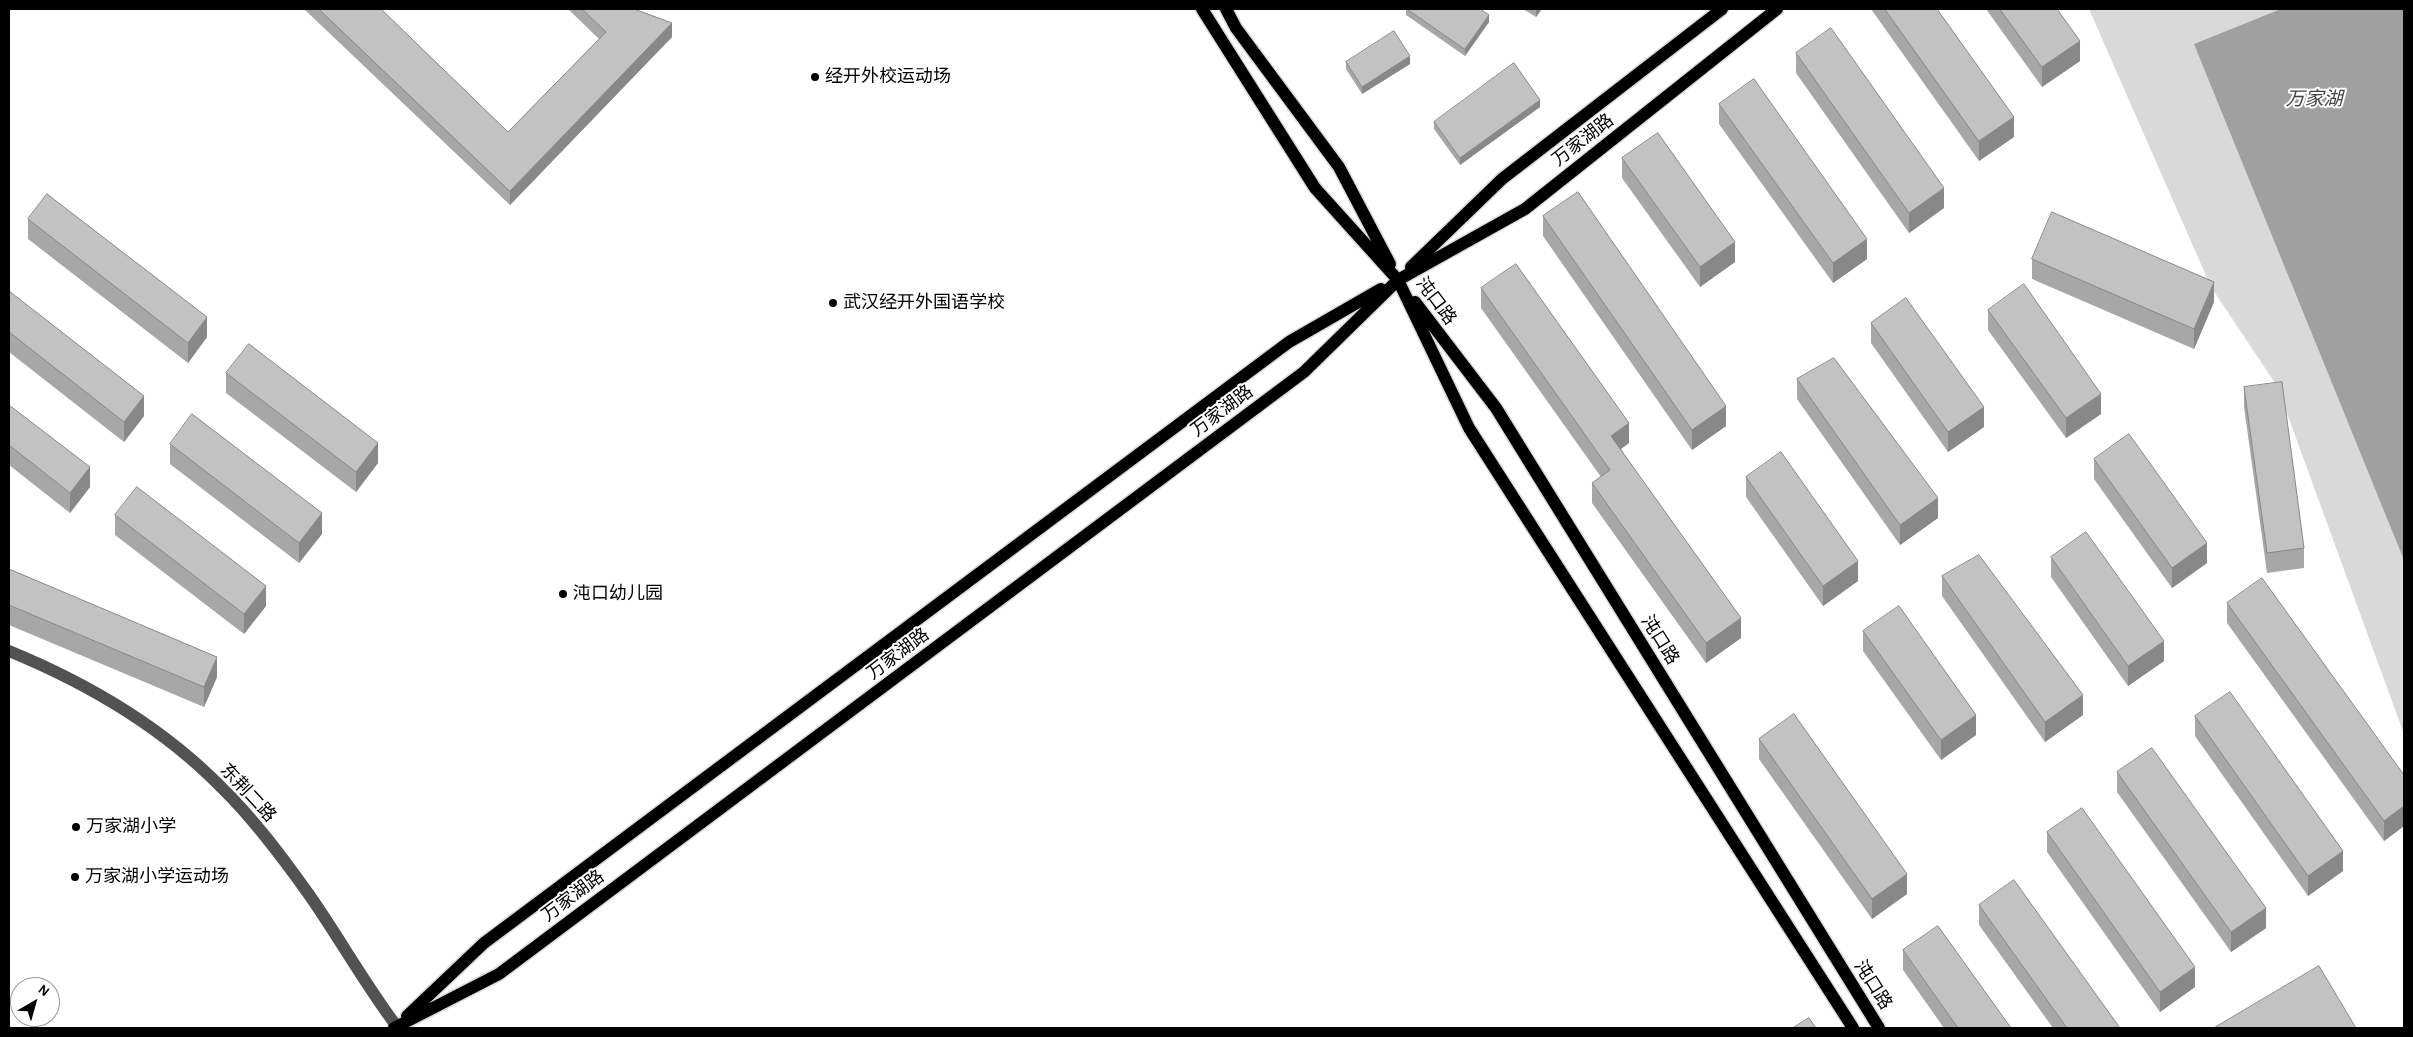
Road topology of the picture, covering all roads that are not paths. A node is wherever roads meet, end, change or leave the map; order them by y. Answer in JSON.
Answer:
{"nodes":[{"id":1,"x":1202,"y":9,"type":"edge"},
{"id":2,"x":1226,"y":9,"type":"edge"},
{"id":3,"x":1722,"y":9,"type":"edge"},
{"id":4,"x":1777,"y":9,"type":"edge"},
{"id":5,"x":1398,"y":280,"type":"junction"},
{"id":6,"x":9,"y":651,"type":"edge"},
{"id":7,"x":395,"y":1028,"type":"edge"},
{"id":8,"x":1853,"y":1028,"type":"edge"},
{"id":9,"x":1879,"y":1028,"type":"edge"}],
"edges":[{"from":1,"to":5,"type":"main road","name":"沌口路"},
{"from":2,"to":5,"type":"main road","name":"沌口路"},
{"from":3,"to":5,"type":"main road","name":"万家湖路"},
{"from":4,"to":5,"type":"main road","name":"万家湖路"},
{"from":5,"to":7,"type":"main road","name":"万家湖路"},
{"from":5,"to":7,"type":"main road","name":"万家湖路"},
{"from":5,"to":8,"type":"main road","name":"沌口路"},
{"from":5,"to":9,"type":"main road","name":"沌口路"},
{"from":6,"to":7,"type":"street","name":"东荆二路"}]}
